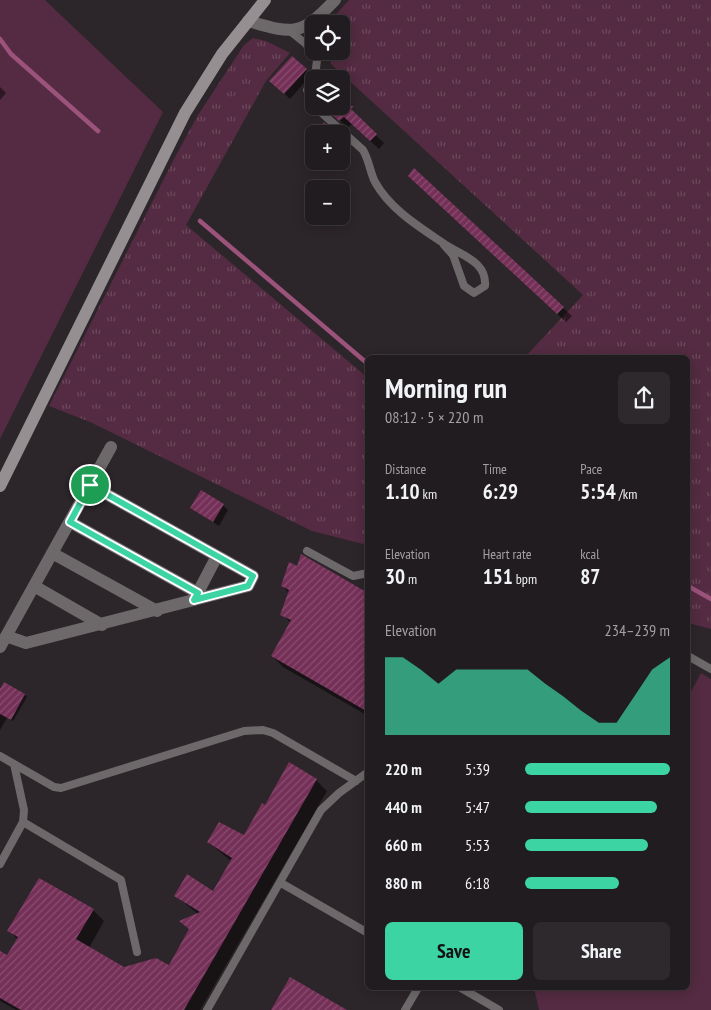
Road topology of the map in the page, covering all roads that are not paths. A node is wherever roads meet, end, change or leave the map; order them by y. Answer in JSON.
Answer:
{"nodes":[{"id":1,"x":265,"y":0,"type":"edge"},
{"id":2,"x":335,"y":0,"type":"edge"},
{"id":3,"x":248,"y":21,"type":"junction"},
{"id":4,"x":290,"y":31,"type":"junction"},
{"id":5,"x":316,"y":70,"type":"edge"},
{"id":6,"x":324,"y":115,"type":"edge"},
{"id":7,"x":444,"y":245,"type":"junction"},
{"id":8,"x":111,"y":447,"type":"dead end"},
{"id":9,"x":90,"y":485,"type":"junction"},
{"id":10,"x":0,"y":486,"type":"edge"},
{"id":11,"x":70,"y":522,"type":"junction"},
{"id":12,"x":307,"y":551,"type":"dead end"},
{"id":13,"x":52,"y":553,"type":"junction"},
{"id":14,"x":217,"y":556,"type":"junction"},
{"id":15,"x":365,"y":574,"type":"edge"},
{"id":16,"x":34,"y":586,"type":"junction"},
{"id":17,"x":196,"y":596,"type":"junction"},
{"id":18,"x":157,"y":611,"type":"junction"},
{"id":19,"x":102,"y":625,"type":"junction"},
{"id":20,"x":3,"y":641,"type":"edge"},
{"id":21,"x":690,"y":657,"type":"edge"},
{"id":22,"x":711,"y":669,"type":"edge"},
{"id":23,"x":0,"y":756,"type":"edge"},
{"id":24,"x":14,"y":764,"type":"junction"},
{"id":25,"x":365,"y":774,"type":"edge"},
{"id":26,"x":356,"y":780,"type":"junction"},
{"id":27,"x":22,"y":822,"type":"junction"},
{"id":28,"x":0,"y":864,"type":"edge"},
{"id":29,"x":281,"y":883,"type":"junction"},
{"id":30,"x":365,"y":931,"type":"edge"},
{"id":31,"x":137,"y":952,"type":"dead end"},
{"id":32,"x":417,"y":990,"type":"edge"},
{"id":33,"x":464,"y":990,"type":"edge"},
{"id":34,"x":207,"y":1010,"type":"edge"},
{"id":35,"x":405,"y":1010,"type":"edge"},
{"id":36,"x":499,"y":1010,"type":"edge"}],
"edges":[{"from":1,"to":3,"type":"main road"},
{"from":2,"to":4,"type":"street"},
{"from":3,"to":4,"type":"street"},
{"from":3,"to":10,"type":"main road"},
{"from":4,"to":5,"type":"lane"},
{"from":6,"to":7,"type":"lane"},
{"from":7,"to":7,"type":"lane"},
{"from":8,"to":9,"type":"street"},
{"from":9,"to":11,"type":"street"},
{"from":9,"to":14,"type":"street"},
{"from":11,"to":13,"type":"street"},
{"from":11,"to":17,"type":"street"},
{"from":12,"to":15,"type":"lane"},
{"from":13,"to":16,"type":"street"},
{"from":13,"to":18,"type":"street"},
{"from":14,"to":17,"type":"street"},
{"from":14,"to":17,"type":"street"},
{"from":16,"to":19,"type":"street"},
{"from":16,"to":20,"type":"street"},
{"from":17,"to":18,"type":"street"},
{"from":18,"to":19,"type":"street"},
{"from":19,"to":20,"type":"street"},
{"from":21,"to":22,"type":"lane"},
{"from":23,"to":24,"type":"lane"},
{"from":24,"to":26,"type":"lane"},
{"from":24,"to":27,"type":"lane"},
{"from":25,"to":26,"type":"lane"},
{"from":26,"to":29,"type":"lane"},
{"from":27,"to":28,"type":"lane"},
{"from":27,"to":31,"type":"lane"},
{"from":29,"to":30,"type":"lane"},
{"from":29,"to":34,"type":"lane"},
{"from":32,"to":35,"type":"lane"},
{"from":33,"to":36,"type":"lane"}]}
